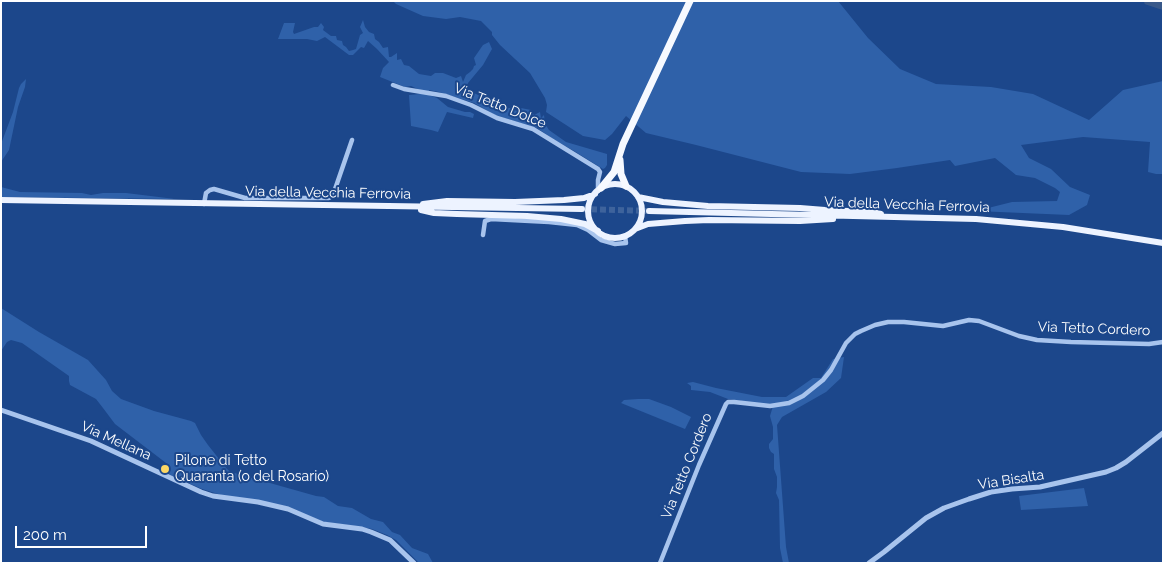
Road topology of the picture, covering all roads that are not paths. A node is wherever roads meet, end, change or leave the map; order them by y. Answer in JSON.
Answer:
{"nodes":[{"id":1,"x":690,"y":1,"type":"edge"},
{"id":2,"x":393,"y":85,"type":"dead end"},
{"id":3,"x":352,"y":140,"type":"dead end"},
{"id":4,"x":619,"y":154,"type":"junction"},
{"id":5,"x":626,"y":186,"type":"junction"},
{"id":6,"x":598,"y":191,"type":"junction"},
{"id":7,"x":638,"y":197,"type":"junction"},
{"id":8,"x":1,"y":200,"type":"edge"},
{"id":9,"x":204,"y":204,"type":"junction"},
{"id":10,"x":405,"y":206,"type":"junction"},
{"id":11,"x":582,"y":209,"type":"tunnel mouth"},
{"id":12,"x":649,"y":211,"type":"tunnel mouth"},
{"id":13,"x":889,"y":217,"type":"junction"},
{"id":14,"x":635,"y":229,"type":"junction"},
{"id":15,"x":598,"y":231,"type":"junction"},
{"id":16,"x":483,"y":235,"type":"dead end"},
{"id":17,"x":625,"y":236,"type":"junction"},
{"id":18,"x":1163,"y":243,"type":"edge"},
{"id":19,"x":1163,"y":342,"type":"edge"},
{"id":20,"x":1,"y":410,"type":"edge"},
{"id":21,"x":1163,"y":433,"type":"edge"},
{"id":22,"x":414,"y":563,"type":"edge"},
{"id":23,"x":660,"y":563,"type":"edge"},
{"id":24,"x":869,"y":563,"type":"edge"}],
"edges":[{"from":1,"to":4,"type":"highway"},
{"from":2,"to":6,"type":"street","name":"Via Tetto Dolce"},
{"from":3,"to":9,"type":"street"},
{"from":4,"to":5,"type":"highway"},
{"from":4,"to":6,"type":"highway"},
{"from":5,"to":6,"type":"main road"},
{"from":5,"to":7,"type":"main road"},
{"from":6,"to":10,"type":"main road"},
{"from":6,"to":15,"type":"main road"},
{"from":7,"to":13,"type":"main road"},
{"from":7,"to":14,"type":"main road"},
{"from":8,"to":9,"type":"main road","name":"Via della Vecchia Ferrovia"},
{"from":9,"to":10,"type":"main road","name":"Via della Vecchia Ferrovia"},
{"from":10,"to":11,"type":"main road","name":"Via della Vecchia Ferrovia"},
{"from":10,"to":15,"type":"main road"},
{"from":12,"to":13,"type":"main road","name":"Via della Vecchia Ferrovia"},
{"from":13,"to":14,"type":"main road"},
{"from":13,"to":18,"type":"main road","name":"Via della Vecchia Ferrovia"},
{"from":14,"to":17,"type":"main road"},
{"from":15,"to":17,"type":"main road"},
{"from":16,"to":17,"type":"street"},
{"from":19,"to":23,"type":"street","name":"Via Tetto Cordero"},
{"from":20,"to":22,"type":"street","name":"Via Mellana"},
{"from":21,"to":24,"type":"street","name":"Via Bisalta"}]}
